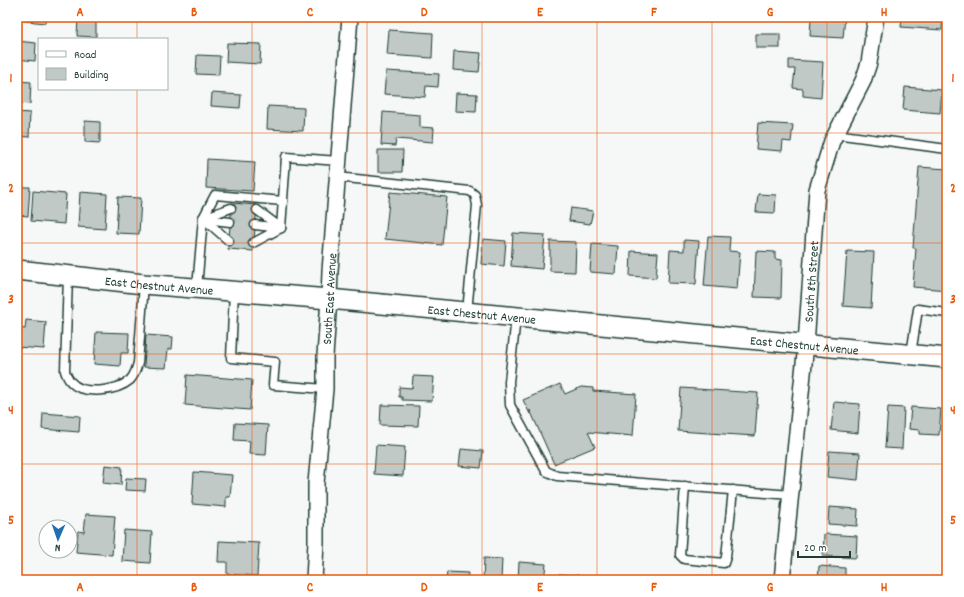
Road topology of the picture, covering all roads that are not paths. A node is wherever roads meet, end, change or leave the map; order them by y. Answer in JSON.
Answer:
{"nodes":[{"id":1,"x":350,"y":17,"type":"edge"},
{"id":2,"x":876,"y":17,"type":"edge"},
{"id":3,"x":835,"y":134,"type":"junction"},
{"id":4,"x":947,"y":149,"type":"edge"},
{"id":5,"x":338,"y":161,"type":"junction"},
{"id":6,"x":337,"y":177,"type":"junction"},
{"id":7,"x":283,"y":201,"type":"junction"},
{"id":8,"x":232,"y":208,"type":"dead end"},
{"id":9,"x":257,"y":210,"type":"dead end"},
{"id":10,"x":203,"y":218,"type":"junction"},
{"id":11,"x":230,"y":222,"type":"dead end"},
{"id":12,"x":255,"y":225,"type":"dead end"},
{"id":13,"x":281,"y":228,"type":"junction"},
{"id":14,"x":229,"y":241,"type":"dead end"},
{"id":15,"x":253,"y":243,"type":"dead end"},
{"id":16,"x":17,"y":270,"type":"edge"},
{"id":17,"x":68,"y":276,"type":"junction"},
{"id":18,"x":144,"y":284,"type":"junction"},
{"id":19,"x":197,"y":288,"type":"junction"},
{"id":20,"x":234,"y":291,"type":"junction"},
{"id":21,"x":329,"y":299,"type":"junction"},
{"id":22,"x":467,"y":312,"type":"junction"},
{"id":23,"x":947,"y":313,"type":"edge"},
{"id":24,"x":516,"y":317,"type":"junction"},
{"id":25,"x":806,"y":344,"type":"junction"},
{"id":26,"x":911,"y":354,"type":"junction"},
{"id":27,"x":947,"y":358,"type":"edge"},
{"id":28,"x":324,"y":389,"type":"junction"},
{"id":29,"x":681,"y":486,"type":"junction"},
{"id":30,"x":733,"y":490,"type":"junction"},
{"id":31,"x":791,"y":495,"type":"junction"},
{"id":32,"x":314,"y":580,"type":"edge"},
{"id":33,"x":782,"y":580,"type":"edge"}],
"edges":[{"from":1,"to":5,"type":"street","name":"South East Avenue"},
{"from":2,"to":3,"type":"street","name":"South 8th Street"},
{"from":3,"to":4,"type":"lane"},
{"from":3,"to":25,"type":"street","name":"South 8th Street"},
{"from":5,"to":6,"type":"street","name":"South East Avenue"},
{"from":5,"to":7,"type":"lane"},
{"from":6,"to":21,"type":"street","name":"South East Avenue"},
{"from":6,"to":22,"type":"lane"},
{"from":7,"to":10,"type":"lane"},
{"from":7,"to":13,"type":"lane"},
{"from":8,"to":10,"type":"lane"},
{"from":9,"to":13,"type":"lane"},
{"from":10,"to":11,"type":"lane"},
{"from":10,"to":14,"type":"lane"},
{"from":10,"to":19,"type":"lane"},
{"from":12,"to":13,"type":"lane"},
{"from":13,"to":15,"type":"lane"},
{"from":16,"to":17,"type":"street","name":"East Chestnut Avenue"},
{"from":17,"to":18,"type":"street","name":"East Chestnut Avenue"},
{"from":17,"to":18,"type":"lane"},
{"from":18,"to":19,"type":"street","name":"East Chestnut Avenue"},
{"from":19,"to":20,"type":"street","name":"East Chestnut Avenue"},
{"from":20,"to":21,"type":"street","name":"East Chestnut Avenue"},
{"from":20,"to":28,"type":"lane"},
{"from":21,"to":22,"type":"street","name":"East Chestnut Avenue"},
{"from":21,"to":28,"type":"street","name":"South East Avenue"},
{"from":22,"to":24,"type":"street","name":"East Chestnut Avenue"},
{"from":23,"to":26,"type":"lane"},
{"from":24,"to":25,"type":"street","name":"East Chestnut Avenue"},
{"from":24,"to":29,"type":"lane"},
{"from":25,"to":26,"type":"street","name":"East Chestnut Avenue"},
{"from":25,"to":31,"type":"street","name":"South 8th Street"},
{"from":26,"to":27,"type":"street","name":"East Chestnut Avenue"},
{"from":28,"to":32,"type":"street","name":"South East Avenue"},
{"from":29,"to":30,"type":"lane"},
{"from":29,"to":30,"type":"lane"},
{"from":30,"to":31,"type":"lane"},
{"from":31,"to":33,"type":"street","name":"South 8th Street"}]}
